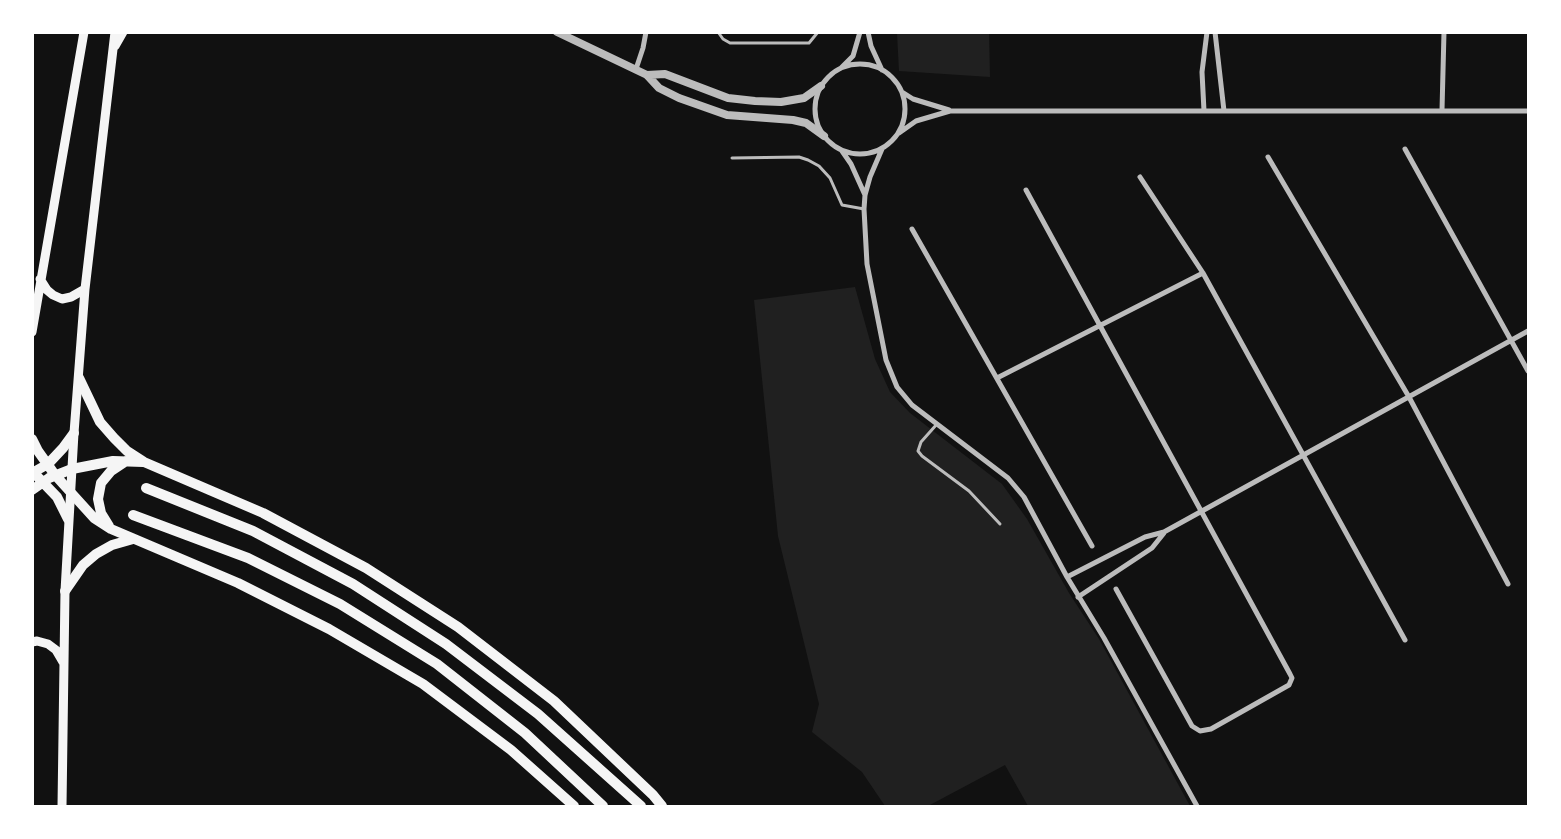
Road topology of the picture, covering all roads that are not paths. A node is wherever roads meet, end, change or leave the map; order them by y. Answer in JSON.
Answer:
{"nodes":[{"id":1,"x":78,"y":32,"type":"edge"},
{"id":2,"x":84,"y":32,"type":"edge"},
{"id":3,"x":115,"y":32,"type":"edge"},
{"id":4,"x":123,"y":32,"type":"edge"},
{"id":5,"x":557,"y":32,"type":"edge"},
{"id":6,"x":646,"y":32,"type":"edge"},
{"id":7,"x":718,"y":32,"type":"edge"},
{"id":8,"x":818,"y":32,"type":"edge"},
{"id":9,"x":860,"y":32,"type":"edge"},
{"id":10,"x":868,"y":32,"type":"edge"},
{"id":11,"x":1207,"y":32,"type":"edge"},
{"id":12,"x":1215,"y":32,"type":"edge"},
{"id":13,"x":1444,"y":32,"type":"edge"},
{"id":14,"x":112,"y":50,"type":"junction"},
{"id":15,"x":81,"y":51,"type":"junction"},
{"id":16,"x":841,"y":68,"type":"junction"},
{"id":17,"x":636,"y":69,"type":"junction"},
{"id":18,"x":882,"y":70,"type":"junction"},
{"id":19,"x":647,"y":75,"type":"junction"},
{"id":20,"x":821,"y":86,"type":"junction"},
{"id":21,"x":902,"y":92,"type":"junction"},
{"id":22,"x":950,"y":110,"type":"junction"},
{"id":23,"x":1442,"y":110,"type":"junction"},
{"id":24,"x":1204,"y":111,"type":"junction"},
{"id":25,"x":1224,"y":111,"type":"junction"},
{"id":26,"x":1528,"y":111,"type":"edge"},
{"id":27,"x":899,"y":133,"type":"junction"},
{"id":28,"x":824,"y":136,"type":"junction"},
{"id":29,"x":1405,"y":148,"type":"dead end"},
{"id":30,"x":882,"y":149,"type":"junction"},
{"id":31,"x":842,"y":151,"type":"junction"},
{"id":32,"x":1268,"y":157,"type":"dead end"},
{"id":33,"x":732,"y":158,"type":"dead end"},
{"id":34,"x":1140,"y":177,"type":"dead end"},
{"id":35,"x":1026,"y":190,"type":"dead end"},
{"id":36,"x":865,"y":195,"type":"junction"},
{"id":37,"x":864,"y":208,"type":"junction"},
{"id":38,"x":912,"y":229,"type":"dead end"},
{"id":39,"x":1203,"y":273,"type":"junction"},
{"id":40,"x":40,"y":279,"type":"junction"},
{"id":41,"x":85,"y":289,"type":"junction"},
{"id":42,"x":33,"y":325,"type":"edge"},
{"id":43,"x":1099,"y":326,"type":"junction"},
{"id":44,"x":1528,"y":331,"type":"edge"},
{"id":45,"x":1512,"y":340,"type":"junction"},
{"id":46,"x":1528,"y":371,"type":"edge"},
{"id":47,"x":79,"y":378,"type":"junction"},
{"id":48,"x":997,"y":378,"type":"junction"},
{"id":49,"x":1409,"y":397,"type":"junction"},
{"id":50,"x":937,"y":424,"type":"junction"},
{"id":51,"x":74,"y":433,"type":"junction"},
{"id":52,"x":32,"y":439,"type":"edge"},
{"id":53,"x":1304,"y":456,"type":"junction"},
{"id":54,"x":126,"y":461,"type":"junction"},
{"id":55,"x":144,"y":462,"type":"junction"},
{"id":56,"x":48,"y":464,"type":"junction"},
{"id":57,"x":72,"y":469,"type":"junction"},
{"id":58,"x":33,"y":472,"type":"edge"},
{"id":59,"x":55,"y":475,"type":"junction"},
{"id":60,"x":43,"y":482,"type":"junction"},
{"id":61,"x":146,"y":488,"type":"dead end"},
{"id":62,"x":32,"y":490,"type":"edge"},
{"id":63,"x":70,"y":494,"type":"junction"},
{"id":64,"x":1201,"y":511,"type":"junction"},
{"id":65,"x":133,"y":515,"type":"dead end"},
{"id":66,"x":68,"y":519,"type":"junction"},
{"id":67,"x":1000,"y":524,"type":"dead end"},
{"id":68,"x":111,"y":529,"type":"junction"},
{"id":69,"x":1164,"y":532,"type":"junction"},
{"id":70,"x":133,"y":539,"type":"junction"},
{"id":71,"x":1092,"y":546,"type":"dead end"},
{"id":72,"x":1067,"y":577,"type":"junction"},
{"id":73,"x":1508,"y":584,"type":"dead end"},
{"id":74,"x":1116,"y":589,"type":"dead end"},
{"id":75,"x":65,"y":591,"type":"junction"},
{"id":76,"x":1078,"y":597,"type":"junction"},
{"id":77,"x":1405,"y":640,"type":"dead end"},
{"id":78,"x":32,"y":642,"type":"edge"},
{"id":79,"x":64,"y":663,"type":"junction"},
{"id":80,"x":62,"y":806,"type":"edge"},
{"id":81,"x":574,"y":806,"type":"edge"},
{"id":82,"x":603,"y":806,"type":"edge"},
{"id":83,"x":641,"y":806,"type":"edge"},
{"id":84,"x":662,"y":806,"type":"edge"},
{"id":85,"x":1197,"y":806,"type":"edge"}],
"edges":[{"from":1,"to":15,"type":"main road"},
{"from":2,"to":15,"type":"main road"},
{"from":3,"to":14,"type":"main road"},
{"from":4,"to":14,"type":"main road"},
{"from":5,"to":17,"type":"street"},
{"from":6,"to":17,"type":"street"},
{"from":7,"to":8,"type":"lane"},
{"from":9,"to":16,"type":"street"},
{"from":10,"to":18,"type":"street"},
{"from":11,"to":24,"type":"street"},
{"from":12,"to":25,"type":"street"},
{"from":13,"to":23,"type":"street"},
{"from":14,"to":41,"type":"main road"},
{"from":15,"to":40,"type":"main road"},
{"from":16,"to":18,"type":"street"},
{"from":16,"to":20,"type":"street"},
{"from":17,"to":19,"type":"street"},
{"from":18,"to":21,"type":"street"},
{"from":19,"to":20,"type":"street"},
{"from":19,"to":28,"type":"street"},
{"from":20,"to":28,"type":"street"},
{"from":21,"to":22,"type":"street"},
{"from":21,"to":27,"type":"street"},
{"from":22,"to":24,"type":"street"},
{"from":22,"to":27,"type":"street"},
{"from":23,"to":25,"type":"street"},
{"from":23,"to":26,"type":"street"},
{"from":24,"to":25,"type":"street"},
{"from":27,"to":30,"type":"street"},
{"from":28,"to":31,"type":"street"},
{"from":29,"to":45,"type":"street"},
{"from":30,"to":31,"type":"street"},
{"from":30,"to":36,"type":"street"},
{"from":31,"to":36,"type":"street"},
{"from":32,"to":49,"type":"street"},
{"from":33,"to":37,"type":"lane"},
{"from":34,"to":39,"type":"street"},
{"from":35,"to":43,"type":"street"},
{"from":36,"to":37,"type":"street"},
{"from":37,"to":50,"type":"street"},
{"from":38,"to":48,"type":"street"},
{"from":39,"to":43,"type":"street"},
{"from":39,"to":53,"type":"street"},
{"from":40,"to":41,"type":"main road"},
{"from":40,"to":42,"type":"main road"},
{"from":41,"to":47,"type":"main road"},
{"from":43,"to":48,"type":"street"},
{"from":43,"to":64,"type":"street"},
{"from":44,"to":45,"type":"street"},
{"from":45,"to":46,"type":"street"},
{"from":45,"to":49,"type":"street"},
{"from":47,"to":51,"type":"main road"},
{"from":47,"to":55,"type":"highway"},
{"from":48,"to":71,"type":"street"},
{"from":49,"to":53,"type":"street"},
{"from":49,"to":73,"type":"street"},
{"from":50,"to":67,"type":"lane"},
{"from":50,"to":72,"type":"street"},
{"from":51,"to":56,"type":"highway"},
{"from":51,"to":57,"type":"main road"},
{"from":52,"to":56,"type":"highway"},
{"from":53,"to":64,"type":"street"},
{"from":53,"to":77,"type":"street"},
{"from":54,"to":55,"type":"highway"},
{"from":54,"to":57,"type":"highway"},
{"from":54,"to":68,"type":"highway"},
{"from":55,"to":84,"type":"highway"},
{"from":56,"to":58,"type":"highway"},
{"from":56,"to":59,"type":"highway"},
{"from":57,"to":59,"type":"highway"},
{"from":57,"to":63,"type":"main road"},
{"from":58,"to":60,"type":"highway"},
{"from":59,"to":60,"type":"highway"},
{"from":59,"to":63,"type":"highway"},
{"from":60,"to":62,"type":"highway"},
{"from":60,"to":66,"type":"highway"},
{"from":61,"to":83,"type":"highway"},
{"from":63,"to":66,"type":"main road"},
{"from":63,"to":68,"type":"highway"},
{"from":64,"to":69,"type":"street"},
{"from":64,"to":74,"type":"street"},
{"from":65,"to":82,"type":"highway"},
{"from":66,"to":75,"type":"main road"},
{"from":68,"to":70,"type":"highway"},
{"from":69,"to":72,"type":"street"},
{"from":69,"to":76,"type":"street"},
{"from":70,"to":75,"type":"highway"},
{"from":70,"to":81,"type":"highway"},
{"from":72,"to":76,"type":"street"},
{"from":75,"to":79,"type":"main road"},
{"from":76,"to":85,"type":"street"},
{"from":78,"to":79,"type":"main road"},
{"from":79,"to":80,"type":"main road"}]}
